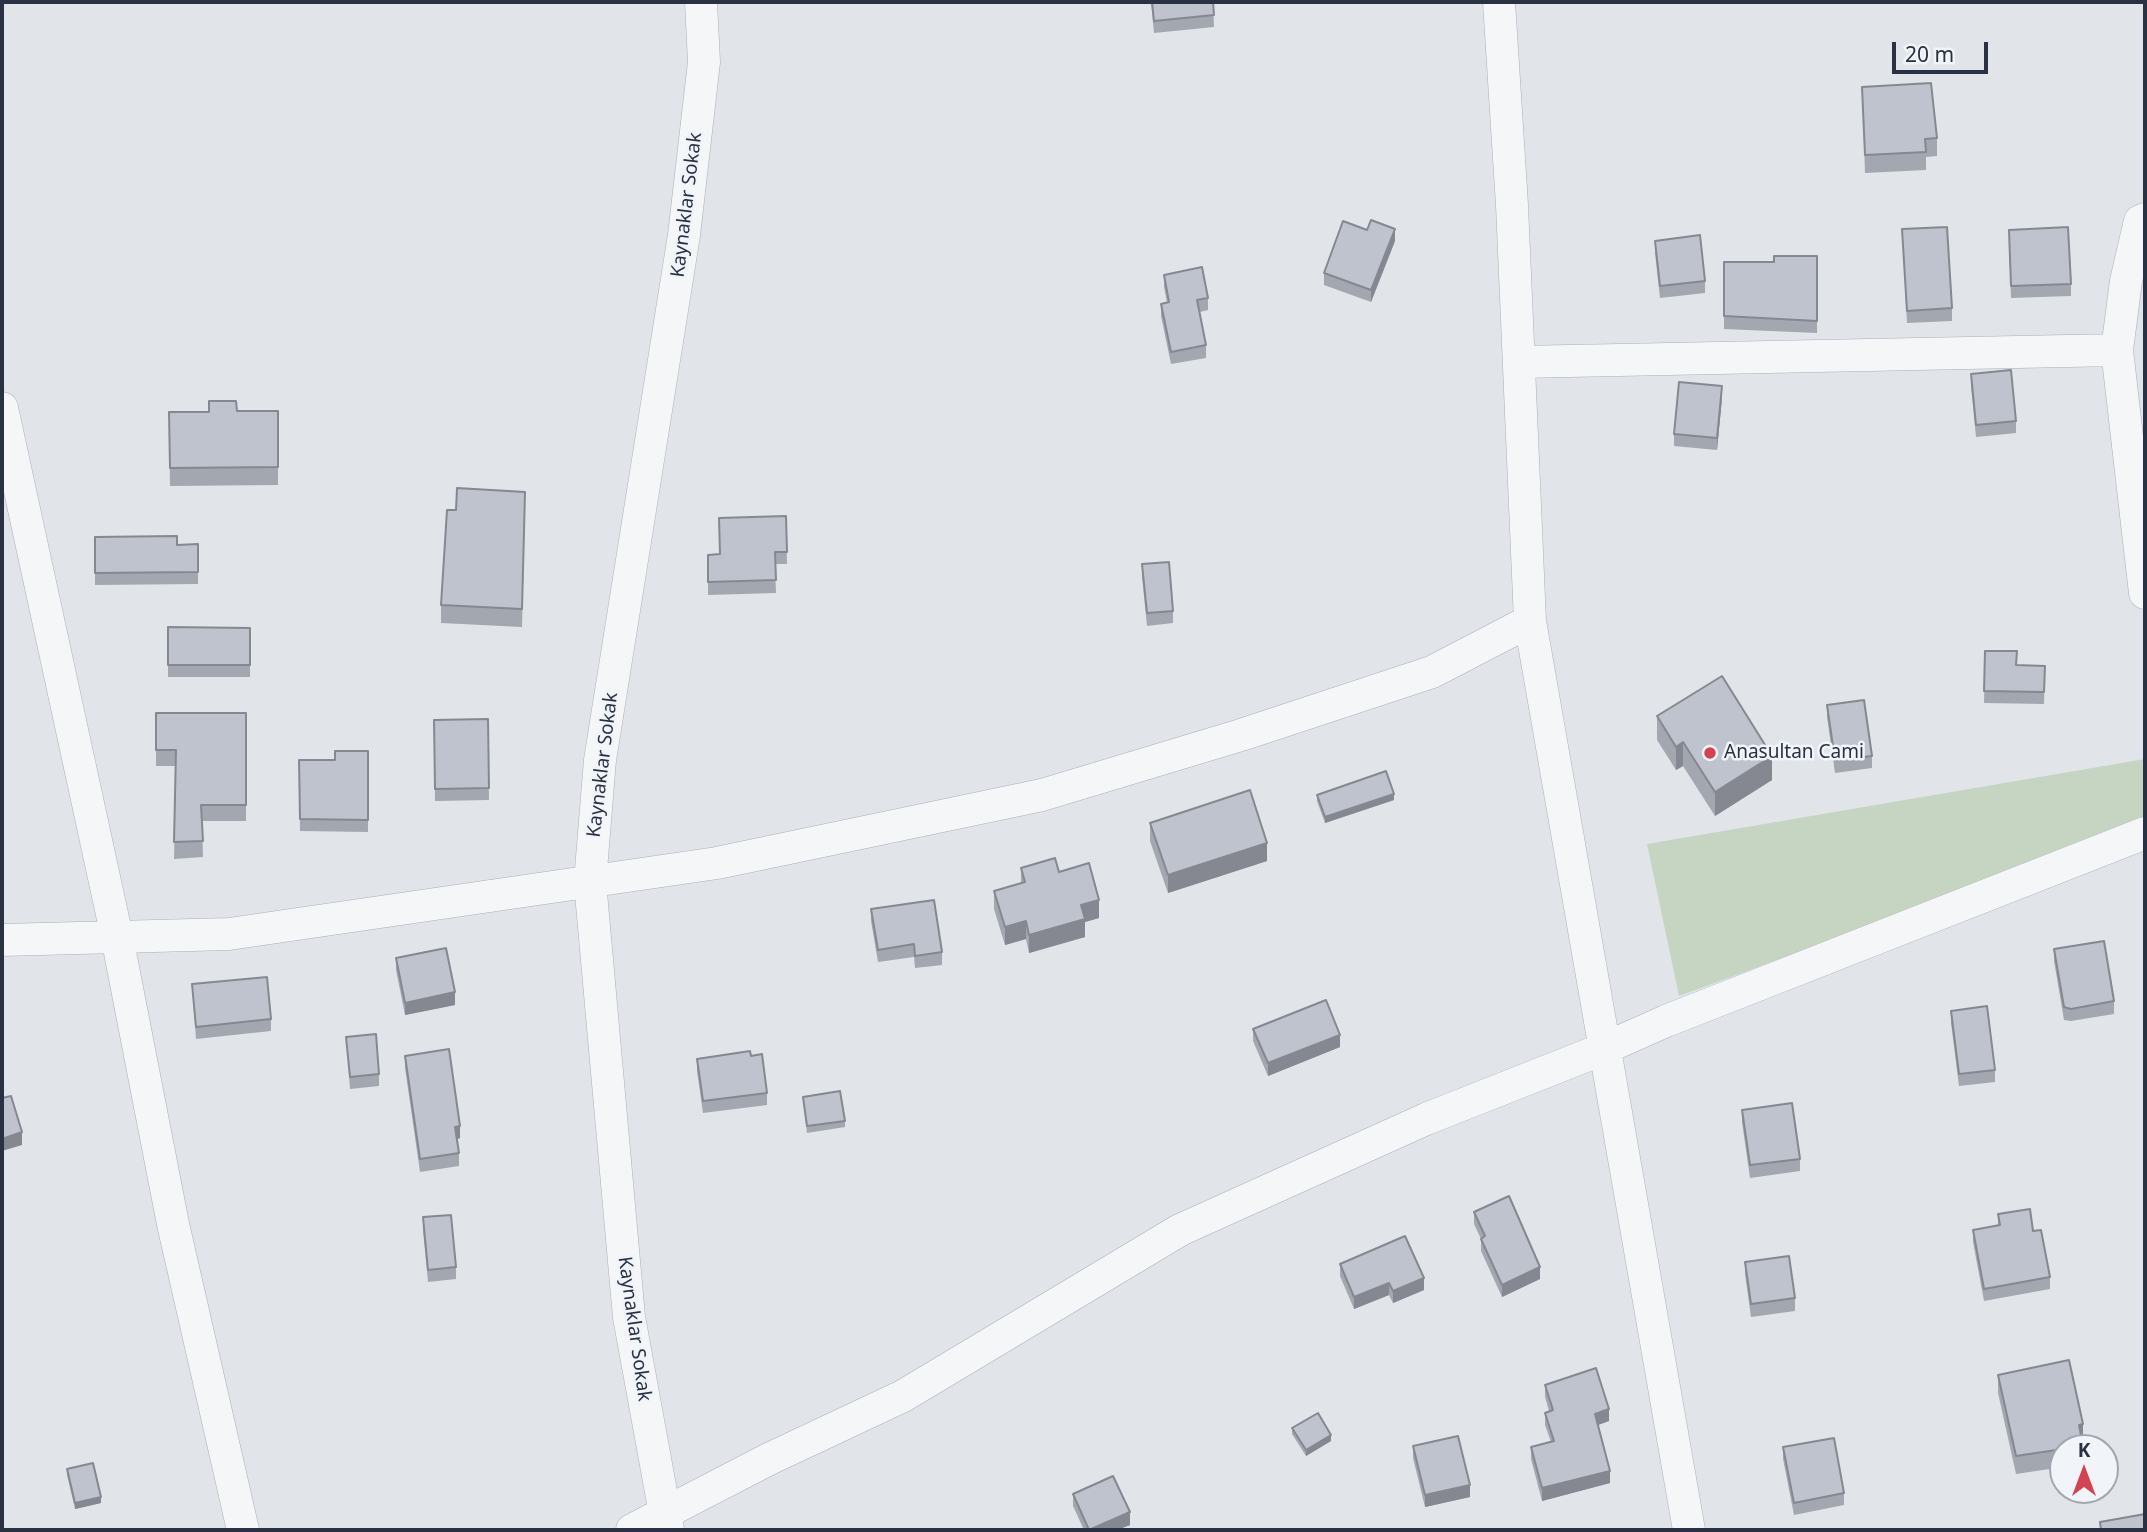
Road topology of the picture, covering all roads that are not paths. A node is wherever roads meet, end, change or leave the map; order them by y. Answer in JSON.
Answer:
{"nodes":[{"id":1,"x":701,"y":2,"type":"edge"},
{"id":2,"x":1499,"y":2,"type":"edge"},
{"id":3,"x":2145,"y":219,"type":"edge"},
{"id":4,"x":2117,"y":350,"type":"junction"},
{"id":5,"x":1519,"y":362,"type":"junction"},
{"id":6,"x":2,"y":408,"type":"edge"},
{"id":7,"x":2145,"y":593,"type":"edge"},
{"id":8,"x":1530,"y":621,"type":"junction"},
{"id":9,"x":2145,"y":833,"type":"edge"},
{"id":10,"x":590,"y":882,"type":"junction"},
{"id":11,"x":117,"y":937,"type":"junction"},
{"id":12,"x":2,"y":940,"type":"edge"},
{"id":13,"x":1603,"y":1049,"type":"junction"},
{"id":14,"x":666,"y":1522,"type":"edge"},
{"id":15,"x":243,"y":1530,"type":"edge"},
{"id":16,"x":632,"y":1530,"type":"edge"},
{"id":17,"x":1689,"y":1530,"type":"edge"}],
"edges":[{"from":1,"to":10,"type":"street","name":"Kaynaklar Sokak"},
{"from":2,"to":5,"type":"street"},
{"from":3,"to":4,"type":"street"},
{"from":4,"to":5,"type":"street"},
{"from":4,"to":7,"type":"street"},
{"from":5,"to":8,"type":"street"},
{"from":6,"to":11,"type":"street"},
{"from":8,"to":10,"type":"street"},
{"from":8,"to":13,"type":"street"},
{"from":9,"to":13,"type":"street"},
{"from":10,"to":11,"type":"street"},
{"from":10,"to":14,"type":"street","name":"Kaynaklar Sokak"},
{"from":11,"to":12,"type":"street"},
{"from":11,"to":15,"type":"street"},
{"from":13,"to":14,"type":"street"},
{"from":13,"to":17,"type":"street"},
{"from":14,"to":16,"type":"street"}]}
